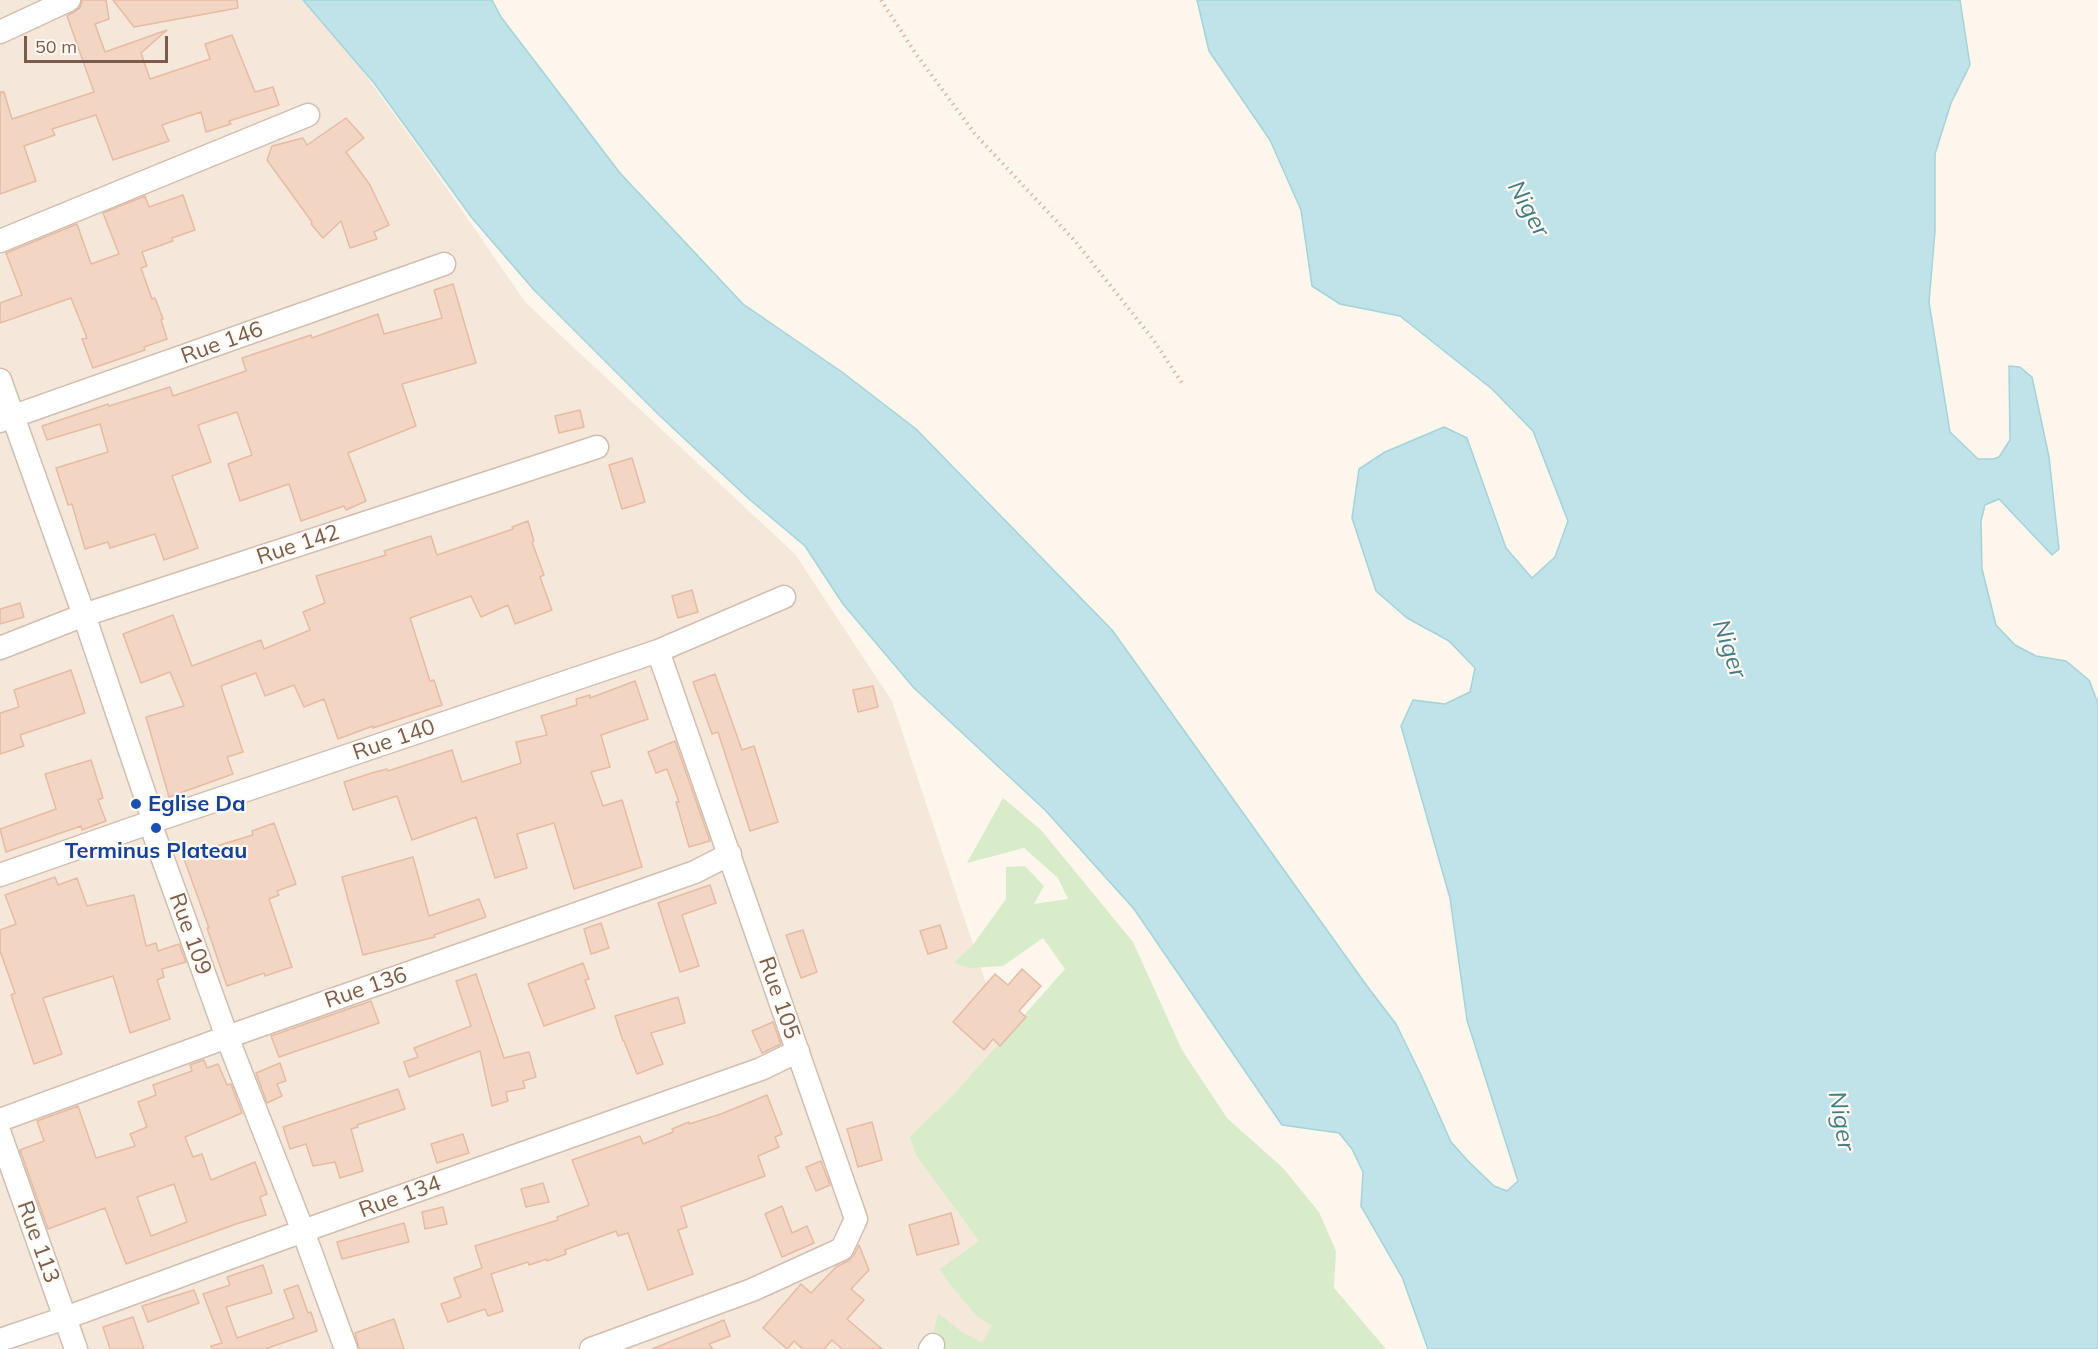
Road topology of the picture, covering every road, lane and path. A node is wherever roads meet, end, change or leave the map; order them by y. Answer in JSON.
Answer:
{"nodes":[{"id":1,"x":69,"y":0,"type":"edge"},
{"id":2,"x":881,"y":0,"type":"edge"},
{"id":3,"x":0,"y":32,"type":"edge"},
{"id":4,"x":308,"y":115,"type":"dead end"},
{"id":5,"x":0,"y":241,"type":"edge"},
{"id":6,"x":444,"y":264,"type":"dead end"},
{"id":7,"x":0,"y":380,"type":"edge"},
{"id":8,"x":1184,"y":386,"type":"dead end"},
{"id":9,"x":6,"y":419,"type":"edge"},
{"id":10,"x":597,"y":447,"type":"dead end"},
{"id":11,"x":784,"y":597,"type":"dead end"},
{"id":12,"x":84,"y":615,"type":"junction"},
{"id":13,"x":0,"y":648,"type":"edge"},
{"id":14,"x":658,"y":651,"type":"junction"},
{"id":15,"x":150,"y":823,"type":"junction"},
{"id":16,"x":730,"y":854,"type":"junction"},
{"id":17,"x":0,"y":875,"type":"edge"},
{"id":18,"x":226,"y":1037,"type":"junction"},
{"id":19,"x":798,"y":1051,"type":"junction"},
{"id":20,"x":0,"y":1120,"type":"edge"},
{"id":21,"x":0,"y":1134,"type":"edge"},
{"id":22,"x":303,"y":1231,"type":"junction"},
{"id":23,"x":65,"y":1318,"type":"junction"},
{"id":24,"x":0,"y":1340,"type":"edge"},
{"id":25,"x":76,"y":1349,"type":"edge"},
{"id":26,"x":346,"y":1349,"type":"edge"},
{"id":27,"x":591,"y":1349,"type":"edge"}],
"edges":[{"from":1,"to":3,"type":"street"},
{"from":2,"to":8,"type":"path"},
{"from":4,"to":5,"type":"street"},
{"from":6,"to":9,"type":"street","name":"Rue 146"},
{"from":7,"to":9,"type":"street","name":"Rue 109"},
{"from":9,"to":12,"type":"street","name":"Rue 109"},
{"from":10,"to":12,"type":"street","name":"Rue 142"},
{"from":11,"to":14,"type":"street","name":"Rue 140"},
{"from":12,"to":13,"type":"street","name":"Rue 142"},
{"from":12,"to":15,"type":"street","name":"Rue 109"},
{"from":14,"to":15,"type":"street","name":"Rue 140"},
{"from":14,"to":16,"type":"street","name":"Rue 105"},
{"from":15,"to":17,"type":"street","name":"Rue 140"},
{"from":15,"to":18,"type":"street","name":"Rue 109"},
{"from":16,"to":18,"type":"street","name":"Rue 136"},
{"from":16,"to":19,"type":"street","name":"Rue 105"},
{"from":18,"to":20,"type":"street","name":"Rue 136"},
{"from":18,"to":22,"type":"street","name":"Rue 109"},
{"from":19,"to":22,"type":"street","name":"Rue 134"},
{"from":19,"to":27,"type":"street","name":"Rue 105"},
{"from":21,"to":23,"type":"street","name":"Rue 113"},
{"from":22,"to":23,"type":"street","name":"Rue 134"},
{"from":22,"to":26,"type":"street","name":"Rue 109"},
{"from":23,"to":24,"type":"street","name":"Rue 134"},
{"from":23,"to":25,"type":"street","name":"Rue 113"}]}
